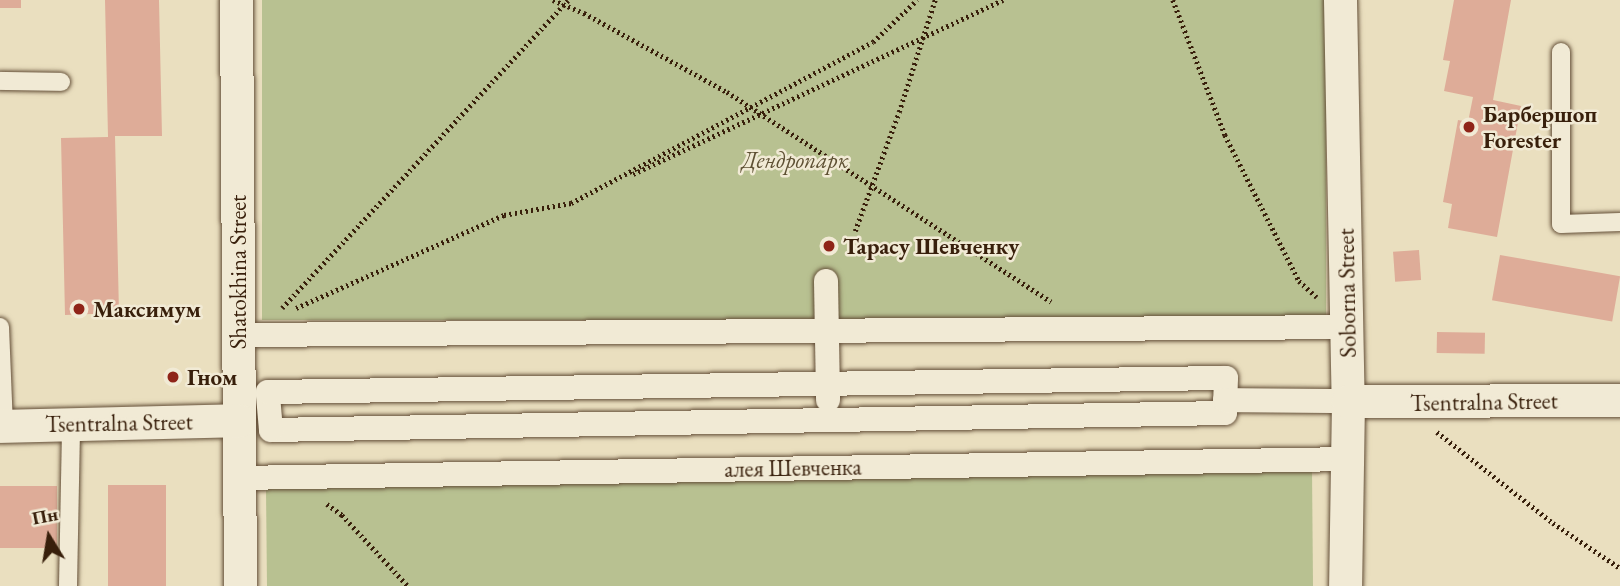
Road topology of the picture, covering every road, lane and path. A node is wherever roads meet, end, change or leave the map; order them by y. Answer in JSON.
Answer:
{"nodes":[{"id":1,"x":236,"y":0,"type":"edge"},
{"id":2,"x":553,"y":0,"type":"edge"},
{"id":3,"x":917,"y":0,"type":"edge"},
{"id":4,"x":935,"y":0,"type":"edge"},
{"id":5,"x":1003,"y":0,"type":"edge"},
{"id":6,"x":1173,"y":0,"type":"edge"},
{"id":7,"x":1340,"y":0,"type":"edge"},
{"id":8,"x":566,"y":2,"type":"edge"},
{"id":9,"x":923,"y":37,"type":"junction"},
{"id":10,"x":1561,"y":52,"type":"dead end"},
{"id":11,"x":0,"y":82,"type":"edge"},
{"id":12,"x":61,"y":82,"type":"dead end"},
{"id":13,"x":751,"y":107,"type":"junction"},
{"id":14,"x":761,"y":113,"type":"junction"},
{"id":15,"x":872,"y":184,"type":"junction"},
{"id":16,"x":570,"y":203,"type":"junction"},
{"id":17,"x":1620,"y":222,"type":"edge"},
{"id":18,"x":855,"y":231,"type":"dead end"},
{"id":19,"x":826,"y":281,"type":"dead end"},
{"id":20,"x":0,"y":327,"type":"edge"},
{"id":21,"x":1348,"y":327,"type":"junction"},
{"id":22,"x":1092,"y":329,"type":"junction"},
{"id":23,"x":260,"y":330,"type":"junction"},
{"id":24,"x":827,"y":331,"type":"junction"},
{"id":25,"x":827,"y":383,"type":"junction"},
{"id":26,"x":1225,"y":400,"type":"junction"},
{"id":27,"x":1620,"y":400,"type":"edge"},
{"id":28,"x":1348,"y":401,"type":"junction"},
{"id":29,"x":1401,"y":403,"type":"junction"},
{"id":30,"x":254,"y":420,"type":"junction"},
{"id":31,"x":828,"y":420,"type":"junction"},
{"id":32,"x":71,"y":424,"type":"junction"},
{"id":33,"x":2,"y":426,"type":"edge"},
{"id":34,"x":1348,"y":459,"type":"junction"},
{"id":35,"x":289,"y":477,"type":"junction"},
{"id":36,"x":240,"y":478,"type":"junction"},
{"id":37,"x":1620,"y":568,"type":"edge"},
{"id":38,"x":68,"y":586,"type":"edge"},
{"id":39,"x":240,"y":586,"type":"edge"},
{"id":40,"x":408,"y":586,"type":"edge"},
{"id":41,"x":1345,"y":586,"type":"edge"}],
"edges":[{"from":1,"to":23,"type":"street","name":"Shatokhina Street"},
{"from":2,"to":8,"type":"path"},
{"from":3,"to":13,"type":"path"},
{"from":4,"to":9,"type":"path"},
{"from":5,"to":9,"type":"path"},
{"from":6,"to":21,"type":"path"},
{"from":7,"to":21,"type":"street","name":"Soborna Street"},
{"from":8,"to":13,"type":"path"},
{"from":8,"to":23,"type":"path"},
{"from":9,"to":14,"type":"path"},
{"from":9,"to":15,"type":"path"},
{"from":10,"to":17,"type":"lane"},
{"from":11,"to":12,"type":"lane"},
{"from":13,"to":14,"type":"path"},
{"from":13,"to":16,"type":"path"},
{"from":14,"to":15,"type":"path"},
{"from":14,"to":16,"type":"path"},
{"from":15,"to":18,"type":"path"},
{"from":15,"to":22,"type":"path"},
{"from":16,"to":23,"type":"path"},
{"from":19,"to":24,"type":"street","name":"алея Шевченка"},
{"from":20,"to":33,"type":"lane"},
{"from":21,"to":22,"type":"street"},
{"from":21,"to":28,"type":"street","name":"Soborna Street"},
{"from":22,"to":24,"type":"street"},
{"from":23,"to":24,"type":"street"},
{"from":23,"to":30,"type":"street","name":"Shatokhina Street"},
{"from":24,"to":25,"type":"street","name":"алея Шевченка"},
{"from":25,"to":26,"type":"street"},
{"from":25,"to":30,"type":"street"},
{"from":25,"to":31,"type":"street","name":"алея Шевченка"},
{"from":26,"to":28,"type":"street"},
{"from":26,"to":31,"type":"street","name":"алея Шевченка"},
{"from":27,"to":29,"type":"street","name":"Tsentralna Street"},
{"from":28,"to":29,"type":"street","name":"Tsentralna Street"},
{"from":28,"to":34,"type":"street","name":"Soborna Street"},
{"from":29,"to":37,"type":"path"},
{"from":30,"to":31,"type":"street","name":"алея Шевченка"},
{"from":30,"to":32,"type":"street","name":"Tsentralna Street"},
{"from":30,"to":36,"type":"street","name":"Shatokhina Street"},
{"from":32,"to":33,"type":"street","name":"Tsentralna Street"},
{"from":32,"to":38,"type":"lane"},
{"from":34,"to":35,"type":"street","name":"алея Шевченка"},
{"from":34,"to":41,"type":"street","name":"Soborna Street"},
{"from":35,"to":36,"type":"street","name":"алея Шевченка"},
{"from":35,"to":40,"type":"path"},
{"from":36,"to":39,"type":"street","name":"Shatokhina Street"}]}
